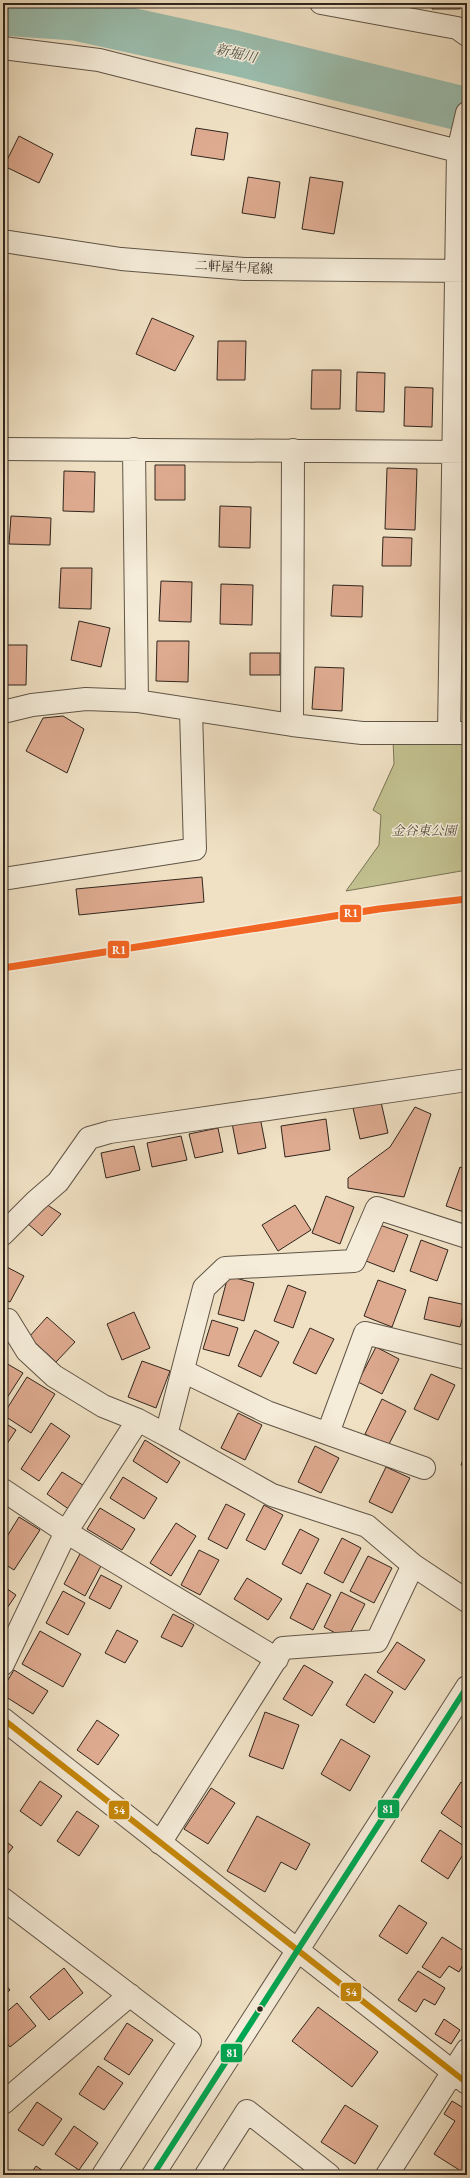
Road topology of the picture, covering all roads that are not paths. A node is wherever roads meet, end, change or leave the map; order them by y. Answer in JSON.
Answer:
{"nodes":[{"id":1,"x":321,"y":3,"type":"edge"},
{"id":2,"x":467,"y":35,"type":"edge"},
{"id":3,"x":3,"y":48,"type":"edge"},
{"id":4,"x":467,"y":113,"type":"edge"},
{"id":5,"x":460,"y":144,"type":"junction"},
{"id":6,"x":3,"y":241,"type":"edge"},
{"id":7,"x":462,"y":271,"type":"edge"},
{"id":8,"x":3,"y":449,"type":"edge"},
{"id":9,"x":134,"y":450,"type":"junction"},
{"id":10,"x":293,"y":450,"type":"junction"},
{"id":11,"x":460,"y":452,"type":"edge"},
{"id":12,"x":137,"y":701,"type":"junction"},
{"id":13,"x":191,"y":711,"type":"junction"},
{"id":14,"x":3,"y":712,"type":"edge"},
{"id":15,"x":292,"y":725,"type":"junction"},
{"id":16,"x":458,"y":733,"type":"edge"},
{"id":17,"x":3,"y":879,"type":"edge"},
{"id":18,"x":467,"y":1080,"type":"edge"},
{"id":19,"x":3,"y":1234,"type":"edge"},
{"id":20,"x":467,"y":1237,"type":"edge"},
{"id":21,"x":3,"y":1320,"type":"edge"},
{"id":22,"x":467,"y":1358,"type":"edge"},
{"id":23,"x":183,"y":1371,"type":"junction"},
{"id":24,"x":138,"y":1420,"type":"junction"},
{"id":25,"x":328,"y":1434,"type":"junction"},
{"id":26,"x":166,"y":1435,"type":"junction"},
{"id":27,"x":424,"y":1468,"type":"dead end"},
{"id":28,"x":3,"y":1490,"type":"edge"},
{"id":29,"x":66,"y":1532,"type":"junction"},
{"id":30,"x":412,"y":1564,"type":"junction"},
{"id":31,"x":467,"y":1601,"type":"edge"},
{"id":32,"x":277,"y":1659,"type":"junction"},
{"id":33,"x":3,"y":1664,"type":"edge"},
{"id":34,"x":467,"y":1687,"type":"edge"},
{"id":35,"x":3,"y":1719,"type":"edge"},
{"id":36,"x":160,"y":1843,"type":"junction"},
{"id":37,"x":3,"y":1898,"type":"edge"},
{"id":38,"x":299,"y":1949,"type":"junction"},
{"id":39,"x":130,"y":1995,"type":"junction"},
{"id":40,"x":467,"y":2050,"type":"edge"},
{"id":41,"x":460,"y":2077,"type":"edge"},
{"id":42,"x":3,"y":2103,"type":"edge"},
{"id":43,"x":102,"y":2175,"type":"edge"},
{"id":44,"x":153,"y":2175,"type":"edge"},
{"id":45,"x":206,"y":2175,"type":"edge"},
{"id":46,"x":329,"y":2175,"type":"edge"},
{"id":47,"x":387,"y":2175,"type":"edge"}],
"edges":[{"from":1,"to":2,"type":"street"},
{"from":3,"to":5,"type":"street"},
{"from":4,"to":5,"type":"street"},
{"from":5,"to":7,"type":"street"},
{"from":6,"to":7,"type":"street","name":"二軒屋牛尾線"},
{"from":7,"to":11,"type":"street"},
{"from":8,"to":9,"type":"street"},
{"from":9,"to":10,"type":"street"},
{"from":9,"to":12,"type":"street"},
{"from":10,"to":11,"type":"street"},
{"from":10,"to":15,"type":"street"},
{"from":11,"to":16,"type":"street"},
{"from":12,"to":13,"type":"street"},
{"from":12,"to":14,"type":"street"},
{"from":13,"to":15,"type":"street"},
{"from":13,"to":17,"type":"street"},
{"from":15,"to":16,"type":"street"},
{"from":18,"to":19,"type":"street"},
{"from":20,"to":23,"type":"street"},
{"from":21,"to":24,"type":"street"},
{"from":22,"to":25,"type":"street"},
{"from":23,"to":25,"type":"street"},
{"from":23,"to":26,"type":"street"},
{"from":24,"to":26,"type":"street"},
{"from":24,"to":29,"type":"street"},
{"from":25,"to":27,"type":"street"},
{"from":26,"to":30,"type":"street"},
{"from":28,"to":29,"type":"street"},
{"from":29,"to":32,"type":"street"},
{"from":29,"to":33,"type":"street"},
{"from":30,"to":31,"type":"street"},
{"from":30,"to":32,"type":"street"},
{"from":32,"to":36,"type":"street"},
{"from":34,"to":38,"type":"street"},
{"from":35,"to":36,"type":"street"},
{"from":36,"to":38,"type":"street"},
{"from":37,"to":39,"type":"street"},
{"from":38,"to":41,"type":"street"},
{"from":38,"to":44,"type":"street"},
{"from":39,"to":42,"type":"street"},
{"from":39,"to":43,"type":"street"},
{"from":40,"to":41,"type":"street"},
{"from":41,"to":47,"type":"street"},
{"from":45,"to":46,"type":"street"}]}
